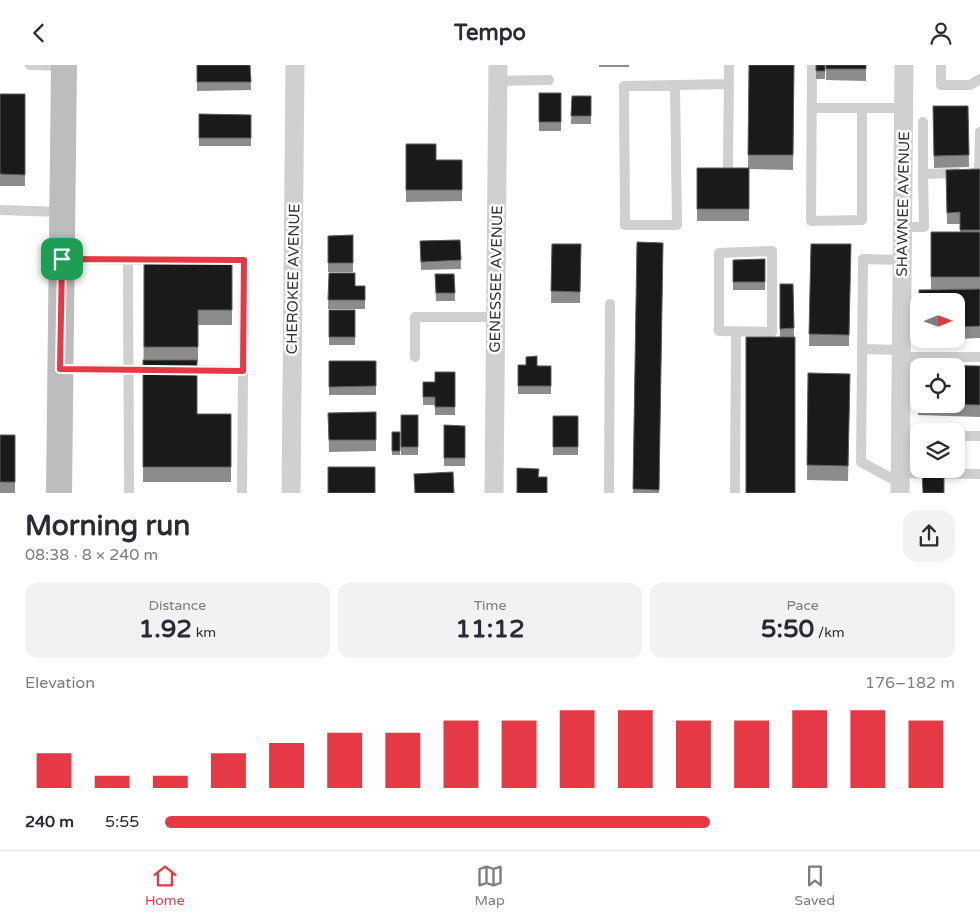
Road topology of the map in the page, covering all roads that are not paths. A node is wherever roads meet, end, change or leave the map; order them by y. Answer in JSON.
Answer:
{"nodes":[{"id":1,"x":30,"y":65,"type":"edge"},
{"id":2,"x":64,"y":65,"type":"edge"},
{"id":3,"x":295,"y":65,"type":"edge"},
{"id":4,"x":728,"y":65,"type":"edge"},
{"id":5,"x":812,"y":65,"type":"edge"},
{"id":6,"x":904,"y":65,"type":"edge"},
{"id":7,"x":941,"y":65,"type":"edge"},
{"id":8,"x":498,"y":73,"type":"edge"},
{"id":9,"x":980,"y":79,"type":"edge"},
{"id":10,"x":549,"y":80,"type":"dead end"},
{"id":11,"x":728,"y":84,"type":"junction"},
{"id":12,"x":675,"y":85,"type":"junction"},
{"id":13,"x":812,"y":108,"type":"junction"},
{"id":14,"x":862,"y":108,"type":"junction"},
{"id":15,"x":904,"y":108,"type":"junction"},
{"id":16,"x":923,"y":122,"type":"dead end"},
{"id":17,"x":980,"y":132,"type":"edge"},
{"id":18,"x":728,"y":172,"type":"edge"},
{"id":19,"x":924,"y":174,"type":"junction"},
{"id":20,"x":0,"y":210,"type":"edge"},
{"id":21,"x":62,"y":212,"type":"junction"},
{"id":22,"x":903,"y":227,"type":"junction"},
{"id":23,"x":62,"y":259,"type":"junction"},
{"id":24,"x":128,"y":259,"type":"junction"},
{"id":25,"x":167,"y":260,"type":"edge"},
{"id":26,"x":206,"y":260,"type":"edge"},
{"id":27,"x":902,"y":260,"type":"junction"},
{"id":28,"x":610,"y":304,"type":"dead end"},
{"id":29,"x":496,"y":317,"type":"junction"},
{"id":30,"x":736,"y":332,"type":"junction"},
{"id":31,"x":862,"y":349,"type":"junction"},
{"id":32,"x":901,"y":353,"type":"junction"},
{"id":33,"x":415,"y":357,"type":"dead end"},
{"id":34,"x":980,"y":357,"type":"edge"},
{"id":35,"x":60,"y":369,"type":"junction"},
{"id":36,"x":128,"y":369,"type":"junction"},
{"id":37,"x":243,"y":371,"type":"junction"},
{"id":38,"x":910,"y":436,"type":"edge"},
{"id":39,"x":965,"y":436,"type":"edge"},
{"id":40,"x":980,"y":436,"type":"edge"},
{"id":41,"x":980,"y":475,"type":"edge"},
{"id":42,"x":900,"y":483,"type":"edge"},
{"id":43,"x":59,"y":493,"type":"edge"},
{"id":44,"x":129,"y":493,"type":"edge"},
{"id":45,"x":242,"y":493,"type":"edge"},
{"id":46,"x":291,"y":493,"type":"edge"},
{"id":47,"x":494,"y":493,"type":"edge"},
{"id":48,"x":609,"y":493,"type":"edge"},
{"id":49,"x":735,"y":493,"type":"edge"}],
"edges":[{"from":1,"to":2,"type":"lane"},
{"from":2,"to":21,"type":"street"},
{"from":3,"to":46,"type":"street","name":"CHEROKEE AVENUE"},
{"from":4,"to":11,"type":"lane"},
{"from":5,"to":13,"type":"lane"},
{"from":6,"to":15,"type":"street","name":"SHAWNEE AVENUE"},
{"from":7,"to":9,"type":"lane"},
{"from":8,"to":10,"type":"lane"},
{"from":8,"to":29,"type":"street","name":"GENESSEE AVENUE"},
{"from":11,"to":12,"type":"lane"},
{"from":11,"to":18,"type":"lane"},
{"from":12,"to":12,"type":"lane"},
{"from":13,"to":14,"type":"lane"},
{"from":13,"to":14,"type":"lane"},
{"from":14,"to":15,"type":"lane"},
{"from":15,"to":22,"type":"street","name":"SHAWNEE AVENUE"},
{"from":16,"to":19,"type":"lane"},
{"from":17,"to":19,"type":"lane"},
{"from":19,"to":22,"type":"lane"},
{"from":20,"to":21,"type":"lane"},
{"from":21,"to":23,"type":"street"},
{"from":22,"to":27,"type":"street","name":"SHAWNEE AVENUE"},
{"from":23,"to":24,"type":"lane"},
{"from":23,"to":35,"type":"street"},
{"from":24,"to":25,"type":"lane"},
{"from":24,"to":36,"type":"lane"},
{"from":26,"to":37,"type":"lane"},
{"from":27,"to":31,"type":"lane"},
{"from":27,"to":32,"type":"street","name":"SHAWNEE AVENUE"},
{"from":28,"to":48,"type":"lane"},
{"from":29,"to":33,"type":"lane"},
{"from":29,"to":47,"type":"street","name":"GENESSEE AVENUE"},
{"from":30,"to":30,"type":"lane"},
{"from":30,"to":49,"type":"lane"},
{"from":31,"to":32,"type":"lane"},
{"from":31,"to":42,"type":"lane"},
{"from":32,"to":34,"type":"lane"},
{"from":32,"to":38,"type":"street","name":"SHAWNEE AVENUE"},
{"from":35,"to":36,"type":"lane"},
{"from":35,"to":43,"type":"street"},
{"from":36,"to":37,"type":"lane"},
{"from":36,"to":44,"type":"lane"},
{"from":37,"to":45,"type":"lane"},
{"from":38,"to":42,"type":"street","name":"SHAWNEE AVENUE"},
{"from":39,"to":40,"type":"lane"},
{"from":41,"to":42,"type":"lane"}]}
